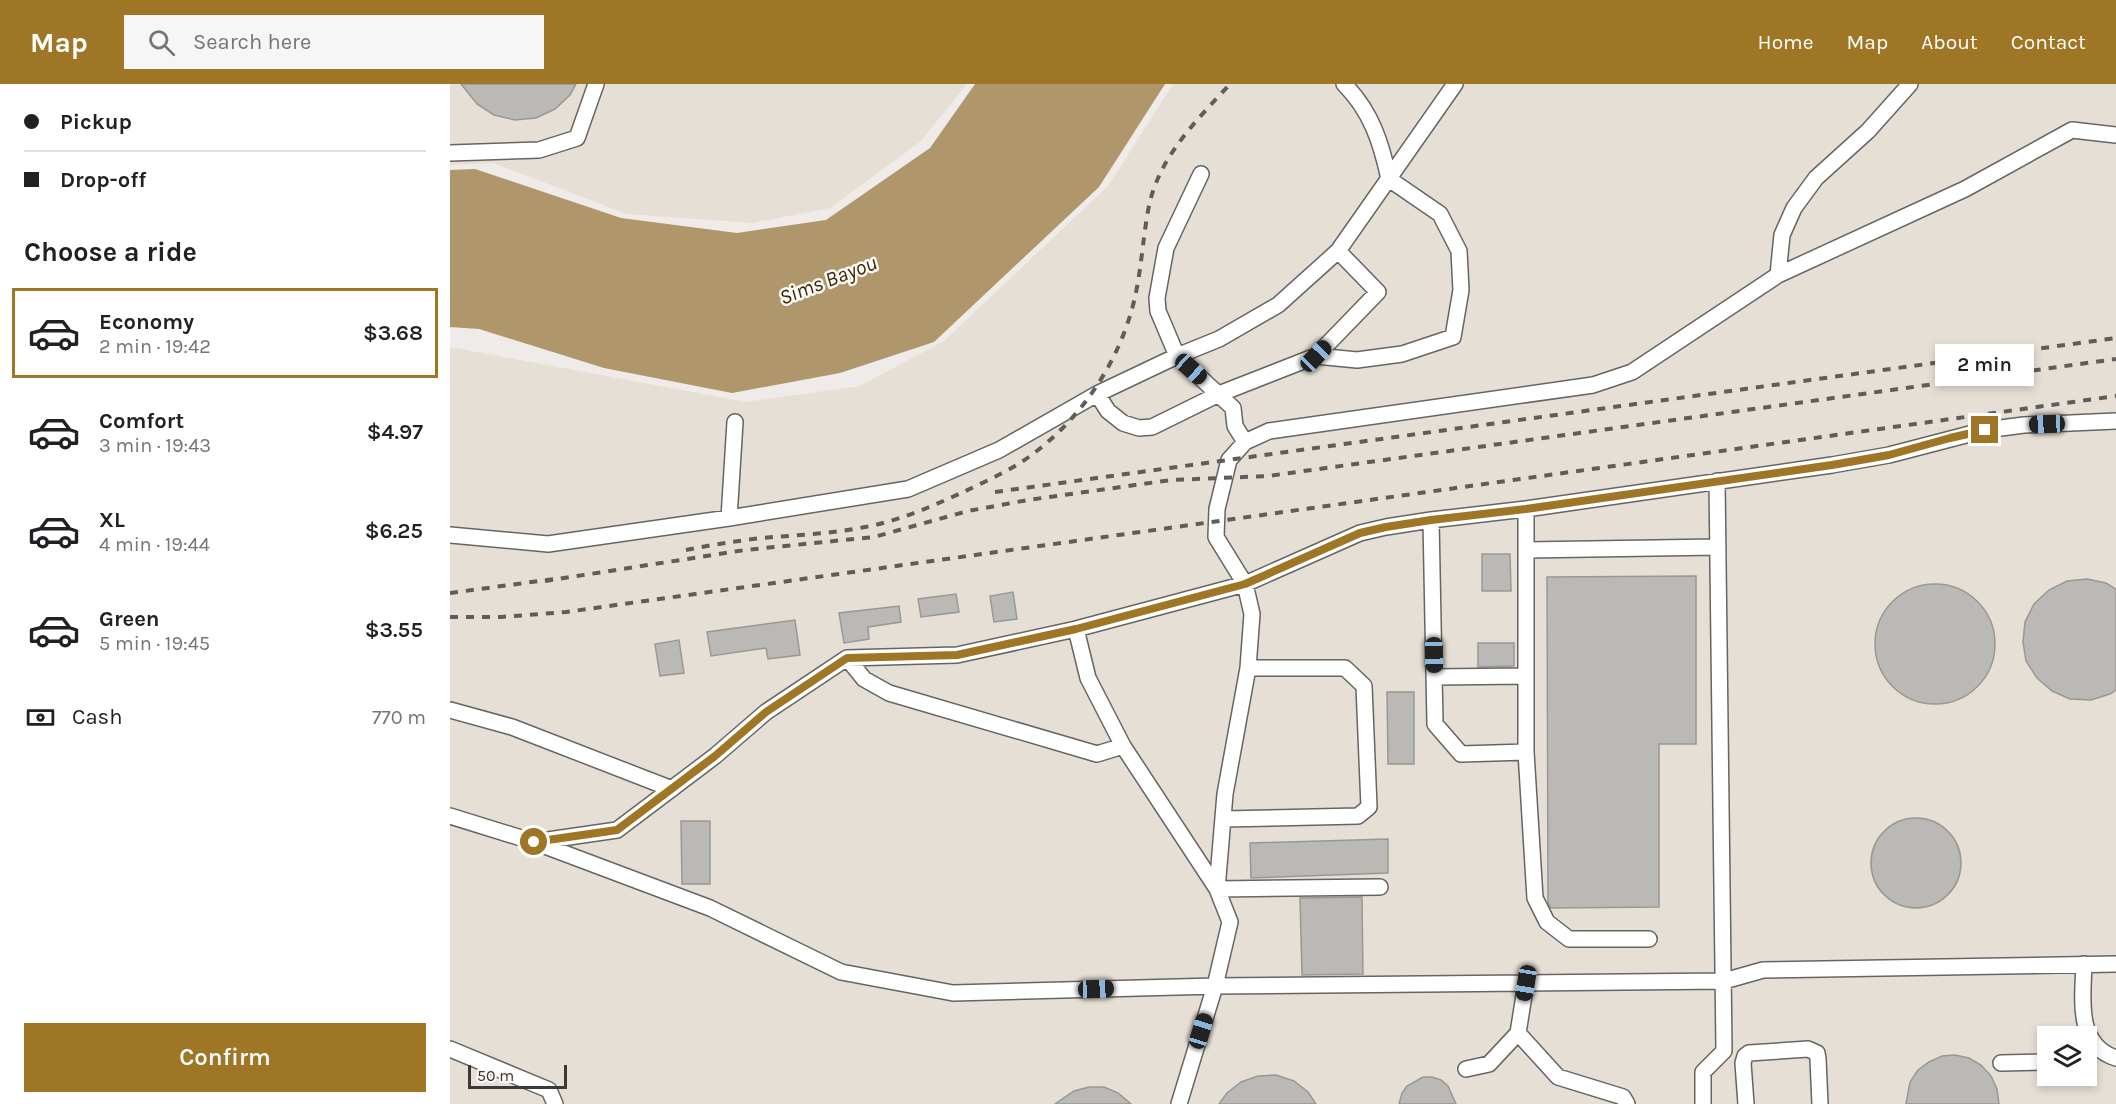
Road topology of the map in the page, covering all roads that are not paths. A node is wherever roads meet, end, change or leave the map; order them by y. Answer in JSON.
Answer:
{"nodes":[{"id":1,"x":596,"y":84,"type":"edge"},
{"id":2,"x":1344,"y":84,"type":"edge"},
{"id":3,"x":1455,"y":84,"type":"edge"},
{"id":4,"x":1910,"y":84,"type":"edge"},
{"id":5,"x":2116,"y":135,"type":"edge"},
{"id":6,"x":450,"y":153,"type":"edge"},
{"id":7,"x":1201,"y":174,"type":"dead end"},
{"id":8,"x":1389,"y":179,"type":"junction"},
{"id":9,"x":1338,"y":251,"type":"junction"},
{"id":10,"x":1778,"y":275,"type":"junction"},
{"id":11,"x":1177,"y":356,"type":"junction"},
{"id":12,"x":1316,"y":356,"type":"junction"},
{"id":13,"x":1097,"y":394,"type":"junction"},
{"id":14,"x":1219,"y":394,"type":"junction"},
{"id":15,"x":2116,"y":421,"type":"edge"},
{"id":16,"x":735,"y":422,"type":"dead end"},
{"id":17,"x":1245,"y":442,"type":"junction"},
{"id":18,"x":1717,"y":481,"type":"junction"},
{"id":19,"x":1526,"y":509,"type":"junction"},
{"id":20,"x":729,"y":518,"type":"junction"},
{"id":21,"x":1431,"y":520,"type":"junction"},
{"id":22,"x":450,"y":535,"type":"edge"},
{"id":23,"x":1718,"y":547,"type":"junction"},
{"id":24,"x":1526,"y":550,"type":"junction"},
{"id":25,"x":1245,"y":584,"type":"junction"},
{"id":26,"x":1076,"y":629,"type":"junction"},
{"id":27,"x":847,"y":658,"type":"junction"},
{"id":28,"x":1248,"y":668,"type":"junction"},
{"id":29,"x":1526,"y":676,"type":"junction"},
{"id":30,"x":1434,"y":677,"type":"junction"},
{"id":31,"x":450,"y":710,"type":"edge"},
{"id":32,"x":1123,"y":746,"type":"junction"},
{"id":33,"x":1526,"y":752,"type":"junction"},
{"id":34,"x":672,"y":789,"type":"junction"},
{"id":35,"x":450,"y":816,"type":"edge"},
{"id":36,"x":1223,"y":819,"type":"junction"},
{"id":37,"x":534,"y":842,"type":"junction"},
{"id":38,"x":1380,"y":887,"type":"dead end"},
{"id":39,"x":1217,"y":889,"type":"junction"},
{"id":40,"x":1649,"y":939,"type":"dead end"},
{"id":41,"x":2084,"y":964,"type":"junction"},
{"id":42,"x":2116,"y":964,"type":"edge"},
{"id":43,"x":1724,"y":981,"type":"junction"},
{"id":44,"x":1526,"y":983,"type":"junction"},
{"id":45,"x":1215,"y":986,"type":"junction"},
{"id":46,"x":2085,"y":1026,"type":"edge"},
{"id":47,"x":1518,"y":1033,"type":"junction"},
{"id":48,"x":2097,"y":1048,"type":"edge"},
{"id":49,"x":450,"y":1049,"type":"edge"},
{"id":50,"x":2116,"y":1058,"type":"edge"},
{"id":51,"x":2037,"y":1062,"type":"edge"},
{"id":52,"x":2001,"y":1063,"type":"dead end"},
{"id":53,"x":1466,"y":1069,"type":"dead end"},
{"id":54,"x":555,"y":1104,"type":"edge"},
{"id":55,"x":1179,"y":1104,"type":"edge"},
{"id":56,"x":1627,"y":1104,"type":"edge"},
{"id":57,"x":1703,"y":1104,"type":"edge"},
{"id":58,"x":1746,"y":1104,"type":"edge"},
{"id":59,"x":1820,"y":1104,"type":"edge"}],
"edges":[{"from":1,"to":6,"type":"lane"},
{"from":2,"to":8,"type":"lane"},
{"from":3,"to":8,"type":"lane"},
{"from":4,"to":10,"type":"lane"},
{"from":5,"to":10,"type":"lane"},
{"from":7,"to":11,"type":"lane"},
{"from":8,"to":9,"type":"lane"},
{"from":8,"to":12,"type":"lane"},
{"from":9,"to":11,"type":"lane"},
{"from":9,"to":12,"type":"lane"},
{"from":10,"to":17,"type":"lane"},
{"from":11,"to":13,"type":"lane"},
{"from":11,"to":14,"type":"lane"},
{"from":12,"to":14,"type":"lane"},
{"from":13,"to":14,"type":"lane"},
{"from":13,"to":20,"type":"lane"},
{"from":14,"to":17,"type":"lane"},
{"from":15,"to":18,"type":"lane"},
{"from":16,"to":20,"type":"lane"},
{"from":17,"to":25,"type":"lane"},
{"from":18,"to":19,"type":"lane"},
{"from":18,"to":23,"type":"lane"},
{"from":19,"to":21,"type":"lane"},
{"from":19,"to":24,"type":"lane"},
{"from":20,"to":22,"type":"lane"},
{"from":21,"to":25,"type":"lane"},
{"from":21,"to":30,"type":"lane"},
{"from":23,"to":24,"type":"lane"},
{"from":23,"to":43,"type":"lane"},
{"from":24,"to":29,"type":"lane"},
{"from":25,"to":26,"type":"lane"},
{"from":25,"to":28,"type":"lane"},
{"from":26,"to":27,"type":"lane"},
{"from":26,"to":32,"type":"lane"},
{"from":27,"to":32,"type":"lane"},
{"from":27,"to":34,"type":"lane"},
{"from":28,"to":36,"type":"lane"},
{"from":28,"to":36,"type":"lane"},
{"from":29,"to":30,"type":"lane"},
{"from":29,"to":33,"type":"lane"},
{"from":30,"to":33,"type":"lane"},
{"from":31,"to":34,"type":"lane"},
{"from":32,"to":39,"type":"lane"},
{"from":33,"to":40,"type":"lane"},
{"from":34,"to":37,"type":"lane"},
{"from":35,"to":37,"type":"lane"},
{"from":36,"to":39,"type":"lane"},
{"from":37,"to":45,"type":"lane"},
{"from":38,"to":39,"type":"lane"},
{"from":39,"to":45,"type":"lane"},
{"from":41,"to":42,"type":"lane"},
{"from":41,"to":43,"type":"lane"},
{"from":41,"to":46,"type":"lane"},
{"from":43,"to":44,"type":"lane"},
{"from":43,"to":57,"type":"lane"},
{"from":44,"to":45,"type":"lane"},
{"from":44,"to":47,"type":"lane"},
{"from":45,"to":55,"type":"lane"},
{"from":47,"to":53,"type":"lane"},
{"from":47,"to":56,"type":"lane"},
{"from":48,"to":50,"type":"lane"},
{"from":49,"to":54,"type":"lane"},
{"from":51,"to":52,"type":"lane"},
{"from":58,"to":59,"type":"lane"}]}
